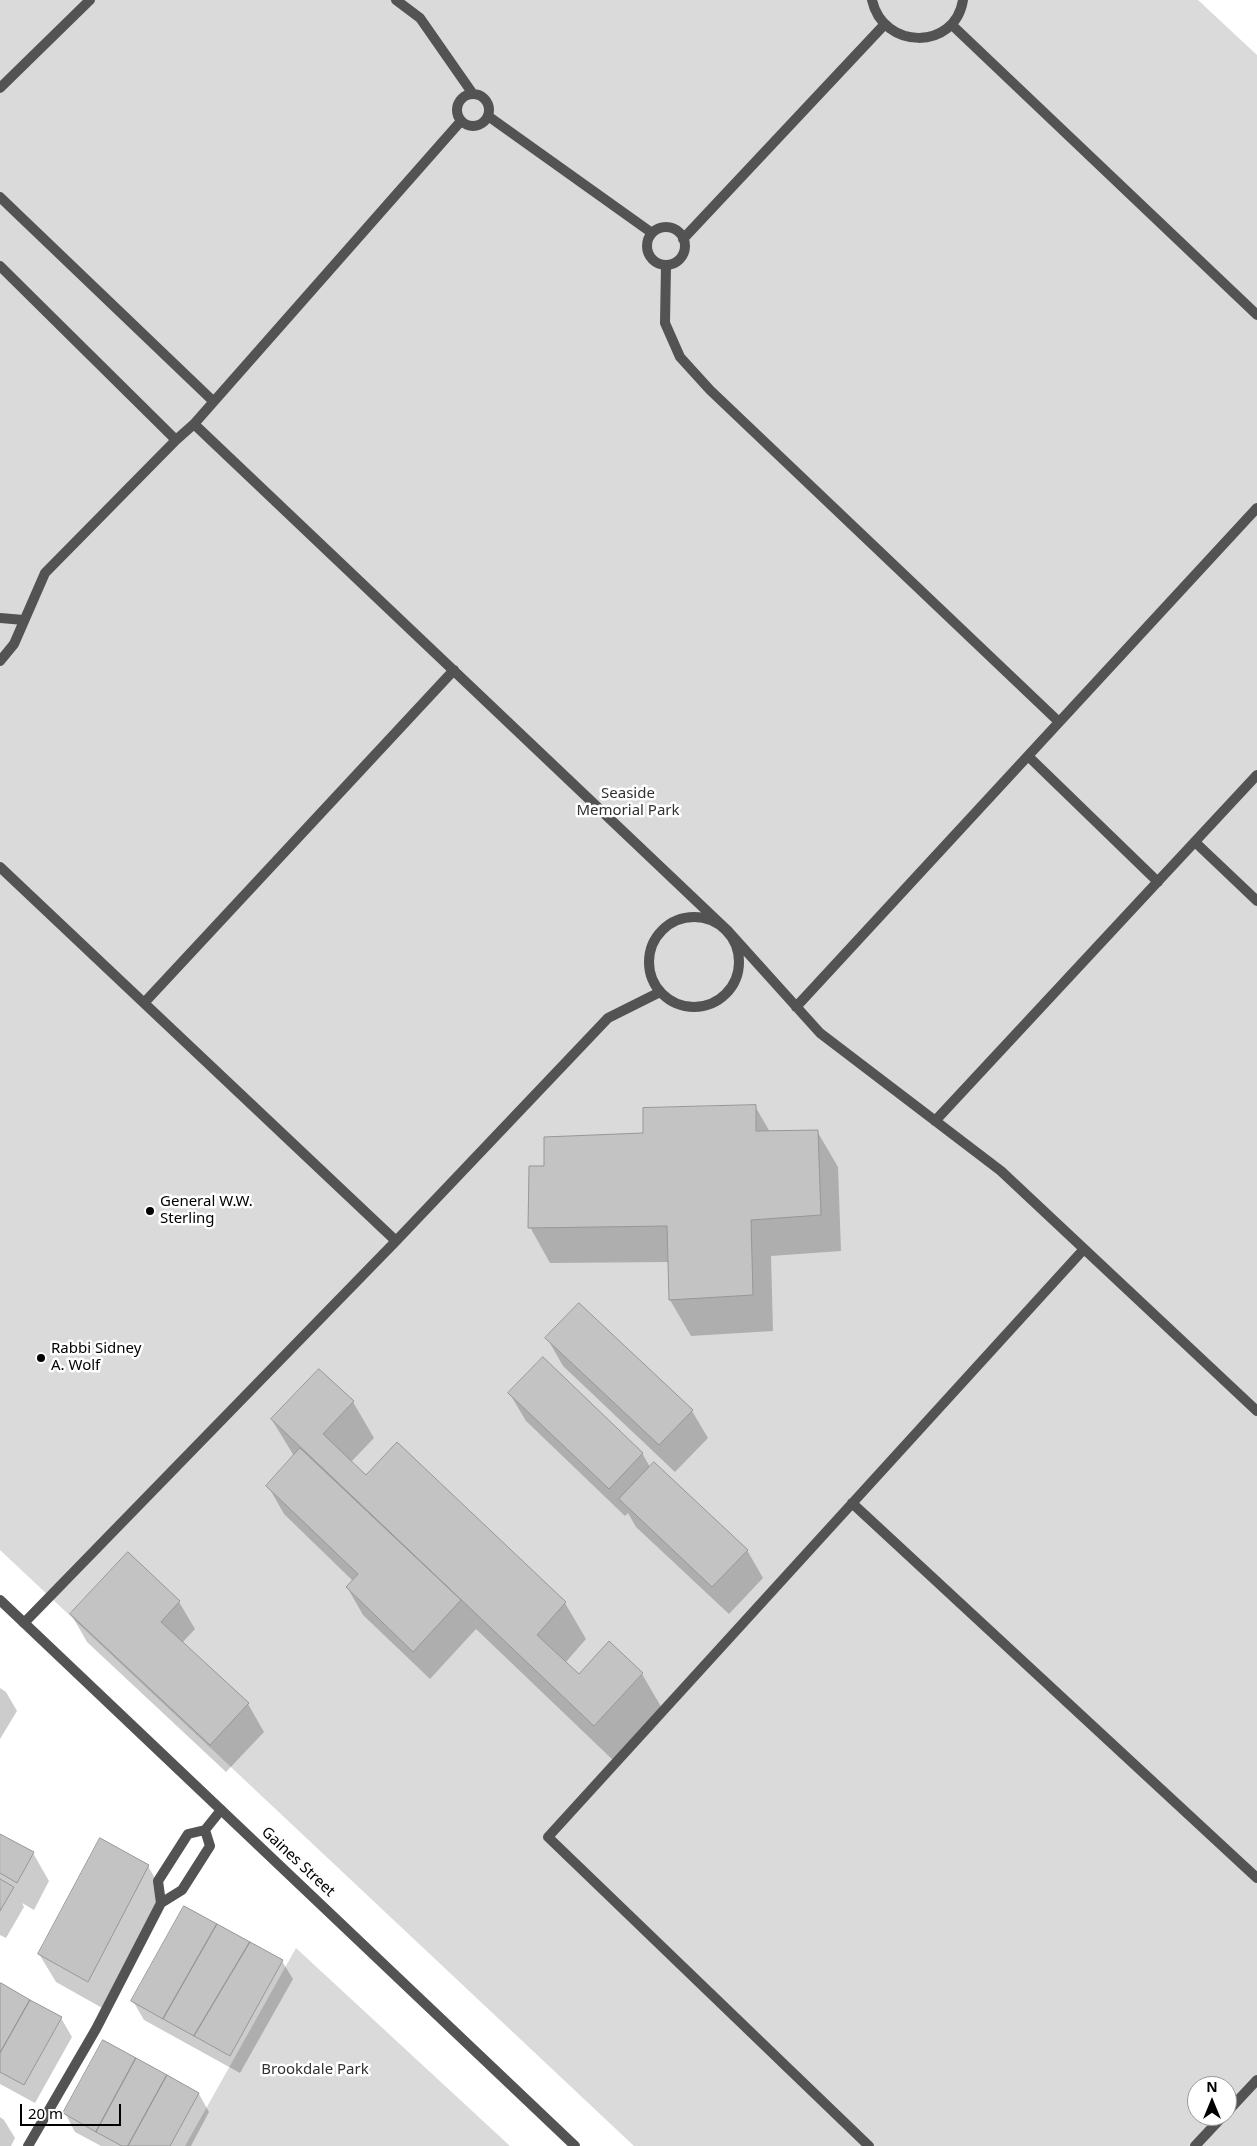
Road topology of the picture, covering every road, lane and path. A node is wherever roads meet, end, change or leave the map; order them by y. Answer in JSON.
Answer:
{"nodes":[{"id":1,"x":90,"y":0,"type":"edge"},
{"id":2,"x":396,"y":0,"type":"edge"},
{"id":3,"x":872,"y":0,"type":"edge"},
{"id":4,"x":963,"y":0,"type":"edge"},
{"id":5,"x":884,"y":25,"type":"junction"},
{"id":6,"x":952,"y":25,"type":"junction"},
{"id":7,"x":0,"y":88,"type":"edge"},
{"id":8,"x":473,"y":94,"type":"junction"},
{"id":9,"x":488,"y":116,"type":"junction"},
{"id":10,"x":461,"y":121,"type":"junction"},
{"id":11,"x":0,"y":197,"type":"edge"},
{"id":12,"x":652,"y":233,"type":"junction"},
{"id":13,"x":683,"y":239,"type":"junction"},
{"id":14,"x":666,"y":265,"type":"junction"},
{"id":15,"x":0,"y":266,"type":"edge"},
{"id":16,"x":1257,"y":316,"type":"edge"},
{"id":17,"x":213,"y":401,"type":"junction"},
{"id":18,"x":194,"y":424,"type":"junction"},
{"id":19,"x":176,"y":440,"type":"junction"},
{"id":20,"x":1257,"y":508,"type":"edge"},
{"id":21,"x":0,"y":618,"type":"edge"},
{"id":22,"x":24,"y":620,"type":"junction"},
{"id":23,"x":0,"y":661,"type":"edge"},
{"id":24,"x":454,"y":670,"type":"junction"},
{"id":25,"x":1059,"y":722,"type":"junction"},
{"id":26,"x":1028,"y":756,"type":"junction"},
{"id":27,"x":1257,"y":775,"type":"edge"},
{"id":28,"x":1195,"y":842,"type":"junction"},
{"id":29,"x":0,"y":867,"type":"edge"},
{"id":30,"x":1158,"y":882,"type":"junction"},
{"id":31,"x":1257,"y":901,"type":"edge"},
{"id":32,"x":729,"y":932,"type":"junction"},
{"id":33,"x":660,"y":992,"type":"junction"},
{"id":34,"x":144,"y":1004,"type":"junction"},
{"id":35,"x":796,"y":1007,"type":"junction"},
{"id":36,"x":935,"y":1121,"type":"junction"},
{"id":37,"x":396,"y":1241,"type":"junction"},
{"id":38,"x":1084,"y":1249,"type":"junction"},
{"id":39,"x":1257,"y":1411,"type":"edge"},
{"id":40,"x":852,"y":1503,"type":"junction"},
{"id":41,"x":0,"y":1600,"type":"edge"},
{"id":42,"x":24,"y":1623,"type":"junction"},
{"id":43,"x":221,"y":1810,"type":"junction"},
{"id":44,"x":205,"y":1830,"type":"junction"},
{"id":45,"x":1257,"y":1878,"type":"edge"},
{"id":46,"x":161,"y":1903,"type":"junction"},
{"id":47,"x":1257,"y":2080,"type":"edge"},
{"id":48,"x":1237,"y":2101,"type":"edge"},
{"id":49,"x":1214,"y":2126,"type":"edge"},
{"id":50,"x":28,"y":2146,"type":"edge"},
{"id":51,"x":575,"y":2146,"type":"edge"},
{"id":52,"x":868,"y":2146,"type":"edge"},
{"id":53,"x":1195,"y":2146,"type":"edge"}],
"edges":[{"from":1,"to":7,"type":"street"},
{"from":2,"to":8,"type":"street"},
{"from":3,"to":5,"type":"street"},
{"from":4,"to":6,"type":"street"},
{"from":5,"to":6,"type":"street"},
{"from":5,"to":13,"type":"street"},
{"from":6,"to":16,"type":"street"},
{"from":8,"to":9,"type":"street"},
{"from":8,"to":10,"type":"street"},
{"from":9,"to":10,"type":"street"},
{"from":9,"to":12,"type":"street"},
{"from":10,"to":17,"type":"street"},
{"from":11,"to":17,"type":"street"},
{"from":12,"to":13,"type":"street"},
{"from":12,"to":14,"type":"street"},
{"from":13,"to":14,"type":"street"},
{"from":14,"to":25,"type":"street"},
{"from":15,"to":19,"type":"street"},
{"from":17,"to":18,"type":"street"},
{"from":18,"to":19,"type":"street"},
{"from":18,"to":24,"type":"street"},
{"from":19,"to":22,"type":"street"},
{"from":20,"to":25,"type":"street"},
{"from":21,"to":22,"type":"street"},
{"from":22,"to":23,"type":"street"},
{"from":24,"to":32,"type":"street"},
{"from":24,"to":34,"type":"street"},
{"from":25,"to":26,"type":"street"},
{"from":26,"to":30,"type":"street"},
{"from":26,"to":35,"type":"street"},
{"from":27,"to":28,"type":"street"},
{"from":28,"to":30,"type":"street"},
{"from":28,"to":31,"type":"street"},
{"from":29,"to":34,"type":"street"},
{"from":30,"to":36,"type":"street"},
{"from":32,"to":33,"type":"street"},
{"from":32,"to":33,"type":"street"},
{"from":32,"to":35,"type":"street"},
{"from":33,"to":37,"type":"street"},
{"from":34,"to":37,"type":"street"},
{"from":35,"to":36,"type":"street"},
{"from":36,"to":38,"type":"street"},
{"from":37,"to":42,"type":"street"},
{"from":38,"to":39,"type":"street"},
{"from":38,"to":40,"type":"street"},
{"from":40,"to":45,"type":"street"},
{"from":40,"to":52,"type":"street"},
{"from":41,"to":42,"type":"street","name":"Gaines Street"},
{"from":42,"to":43,"type":"street","name":"Gaines Street"},
{"from":43,"to":44,"type":"street"},
{"from":43,"to":51,"type":"street","name":"Gaines Street"},
{"from":44,"to":46,"type":"street"},
{"from":44,"to":46,"type":"street"},
{"from":46,"to":50,"type":"street"},
{"from":47,"to":48,"type":"street"},
{"from":49,"to":53,"type":"street"}]}
